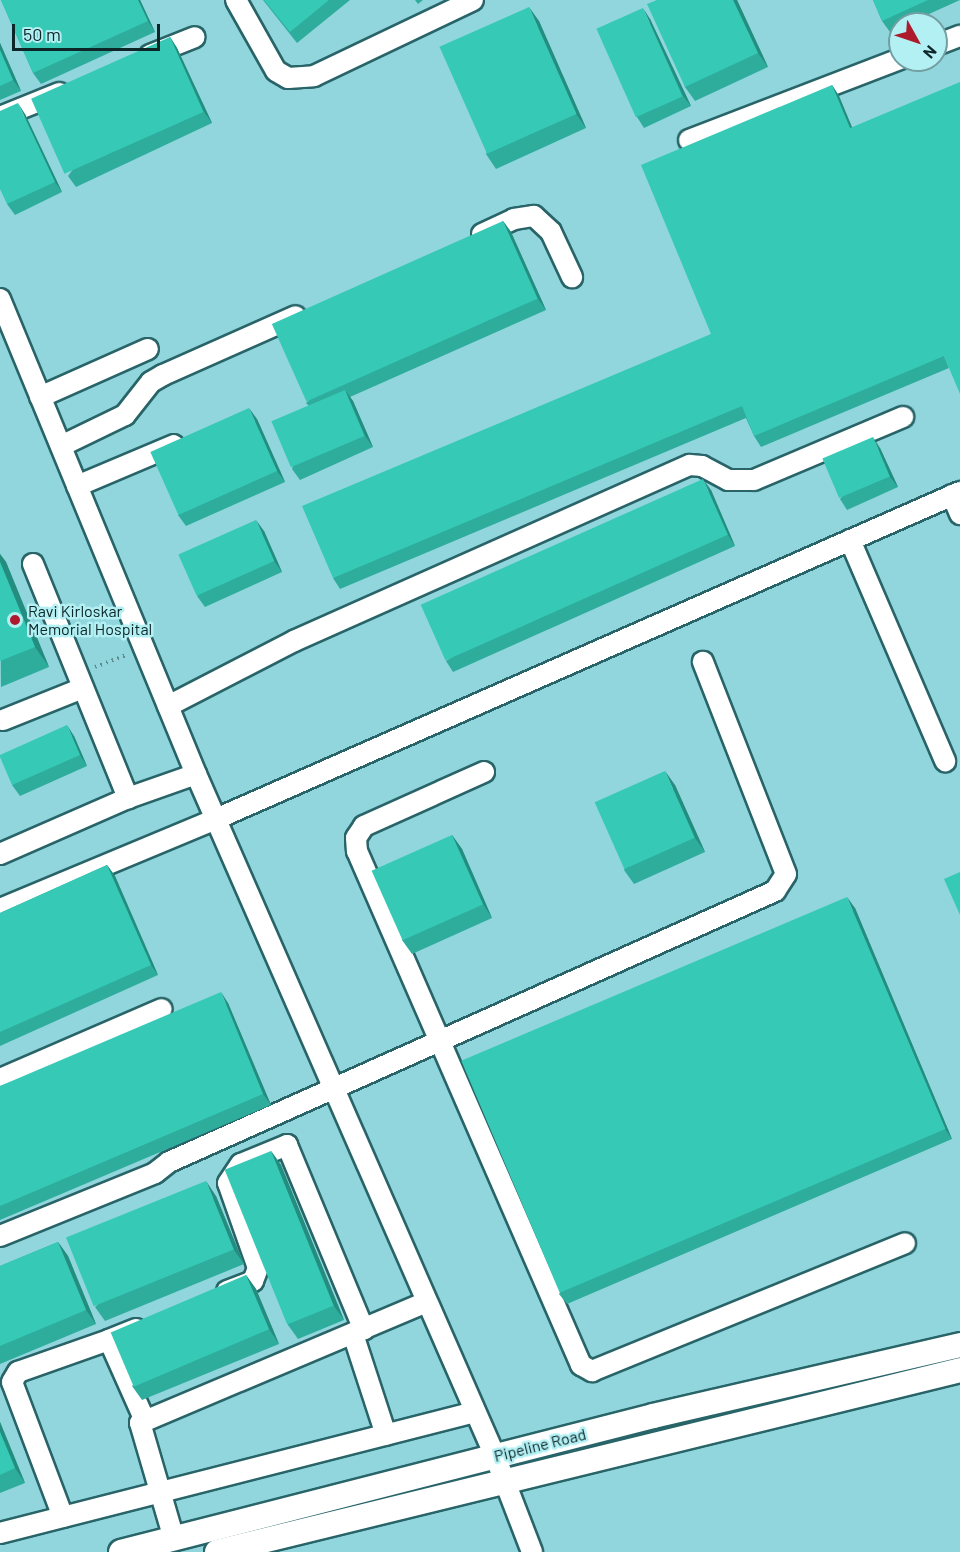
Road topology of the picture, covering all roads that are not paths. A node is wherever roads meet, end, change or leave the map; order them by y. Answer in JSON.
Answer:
{"nodes":[{"id":1,"x":236,"y":0,"type":"edge"},
{"id":2,"x":473,"y":0,"type":"edge"},
{"id":3,"x":195,"y":37,"type":"dead end"},
{"id":4,"x":130,"y":63,"type":"edge"},
{"id":5,"x":888,"y":64,"type":"edge"},
{"id":6,"x":76,"y":86,"type":"edge"},
{"id":7,"x":0,"y":117,"type":"edge"},
{"id":8,"x":689,"y":140,"type":"dead end"},
{"id":9,"x":459,"y":244,"type":"edge"},
{"id":10,"x":572,"y":277,"type":"dead end"},
{"id":11,"x":0,"y":299,"type":"edge"},
{"id":12,"x":316,"y":307,"type":"edge"},
{"id":13,"x":148,"y":349,"type":"dead end"},
{"id":14,"x":40,"y":397,"type":"junction"},
{"id":15,"x":903,"y":417,"type":"dead end"},
{"id":16,"x":187,"y":439,"type":"edge"},
{"id":17,"x":61,"y":446,"type":"junction"},
{"id":18,"x":77,"y":486,"type":"junction"},
{"id":19,"x":956,"y":494,"type":"edge"},
{"id":20,"x":960,"y":514,"type":"edge"},
{"id":21,"x":850,"y":540,"type":"junction"},
{"id":22,"x":33,"y":564,"type":"dead end"},
{"id":23,"x":702,"y":662,"type":"dead end"},
{"id":24,"x":80,"y":681,"type":"junction"},
{"id":25,"x":168,"y":705,"type":"junction"},
{"id":26,"x":3,"y":720,"type":"dead end"},
{"id":27,"x":945,"y":761,"type":"dead end"},
{"id":28,"x":484,"y":772,"type":"dead end"},
{"id":29,"x":196,"y":774,"type":"junction"},
{"id":30,"x":128,"y":798,"type":"junction"},
{"id":31,"x":216,"y":819,"type":"junction"},
{"id":32,"x":0,"y":854,"type":"edge"},
{"id":33,"x":0,"y":909,"type":"edge"},
{"id":34,"x":162,"y":1009,"type":"dead end"},
{"id":35,"x":443,"y":1041,"type":"junction"},
{"id":36,"x":0,"y":1079,"type":"edge"},
{"id":37,"x":334,"y":1091,"type":"junction"},
{"id":38,"x":0,"y":1236,"type":"edge"},
{"id":39,"x":905,"y":1243,"type":"dead end"},
{"id":40,"x":209,"y":1299,"type":"edge"},
{"id":41,"x":427,"y":1302,"type":"junction"},
{"id":42,"x":153,"y":1322,"type":"edge"},
{"id":43,"x":359,"y":1332,"type":"junction"},
{"id":44,"x":109,"y":1340,"type":"junction"},
{"id":45,"x":960,"y":1345,"type":"edge"},
{"id":46,"x":918,"y":1355,"type":"junction"},
{"id":47,"x":960,"y":1370,"type":"edge"},
{"id":48,"x":923,"y":1379,"type":"junction"},
{"id":49,"x":475,"y":1412,"type":"junction"},
{"id":50,"x":145,"y":1421,"type":"junction"},
{"id":51,"x":386,"y":1435,"type":"junction"},
{"id":52,"x":495,"y":1456,"type":"junction"},
{"id":53,"x":502,"y":1480,"type":"junction"},
{"id":54,"x":162,"y":1492,"type":"junction"},
{"id":55,"x":63,"y":1517,"type":"junction"},
{"id":56,"x":0,"y":1533,"type":"edge"},
{"id":57,"x":174,"y":1539,"type":"junction"},
{"id":58,"x":121,"y":1552,"type":"edge"},
{"id":59,"x":217,"y":1552,"type":"edge"},
{"id":60,"x":532,"y":1552,"type":"edge"}],
"edges":[{"from":1,"to":2,"type":"street"},
{"from":3,"to":4,"type":"street"},
{"from":5,"to":8,"type":"street"},
{"from":6,"to":7,"type":"street"},
{"from":9,"to":10,"type":"street"},
{"from":11,"to":14,"type":"street"},
{"from":12,"to":17,"type":"street"},
{"from":13,"to":14,"type":"street"},
{"from":14,"to":17,"type":"street"},
{"from":15,"to":25,"type":"street"},
{"from":16,"to":18,"type":"street"},
{"from":17,"to":18,"type":"street"},
{"from":18,"to":25,"type":"street"},
{"from":19,"to":20,"type":"street"},
{"from":19,"to":21,"type":"street"},
{"from":21,"to":27,"type":"street"},
{"from":21,"to":31,"type":"street"},
{"from":22,"to":24,"type":"street"},
{"from":23,"to":35,"type":"street"},
{"from":24,"to":26,"type":"street"},
{"from":24,"to":30,"type":"street"},
{"from":25,"to":29,"type":"street"},
{"from":28,"to":35,"type":"street"},
{"from":29,"to":30,"type":"street"},
{"from":29,"to":31,"type":"street"},
{"from":30,"to":32,"type":"street"},
{"from":31,"to":33,"type":"street"},
{"from":31,"to":37,"type":"street"},
{"from":34,"to":36,"type":"street"},
{"from":35,"to":37,"type":"street"},
{"from":35,"to":39,"type":"street"},
{"from":37,"to":38,"type":"street"},
{"from":37,"to":41,"type":"street"},
{"from":40,"to":43,"type":"street"},
{"from":41,"to":43,"type":"street"},
{"from":41,"to":49,"type":"street"},
{"from":42,"to":44,"type":"street"},
{"from":43,"to":50,"type":"street"},
{"from":43,"to":51,"type":"street"},
{"from":44,"to":50,"type":"street"},
{"from":44,"to":55,"type":"street"},
{"from":45,"to":46,"type":"main road","name":"Pipeline Road"},
{"from":46,"to":48,"type":"main road"},
{"from":46,"to":52,"type":"main road","name":"Pipeline Road"},
{"from":47,"to":48,"type":"main road","name":"Pipeline Road"},
{"from":48,"to":53,"type":"main road","name":"Pipeline Road"},
{"from":49,"to":51,"type":"street"},
{"from":49,"to":52,"type":"street"},
{"from":50,"to":54,"type":"street"},
{"from":51,"to":54,"type":"street"},
{"from":52,"to":53,"type":"street"},
{"from":52,"to":57,"type":"main road","name":"Pipeline Road"},
{"from":53,"to":59,"type":"main road","name":"Pipeline Road"},
{"from":53,"to":60,"type":"street"},
{"from":54,"to":55,"type":"street"},
{"from":54,"to":57,"type":"street"},
{"from":55,"to":56,"type":"street"},
{"from":57,"to":58,"type":"main road","name":"Pipeline Road"}]}
